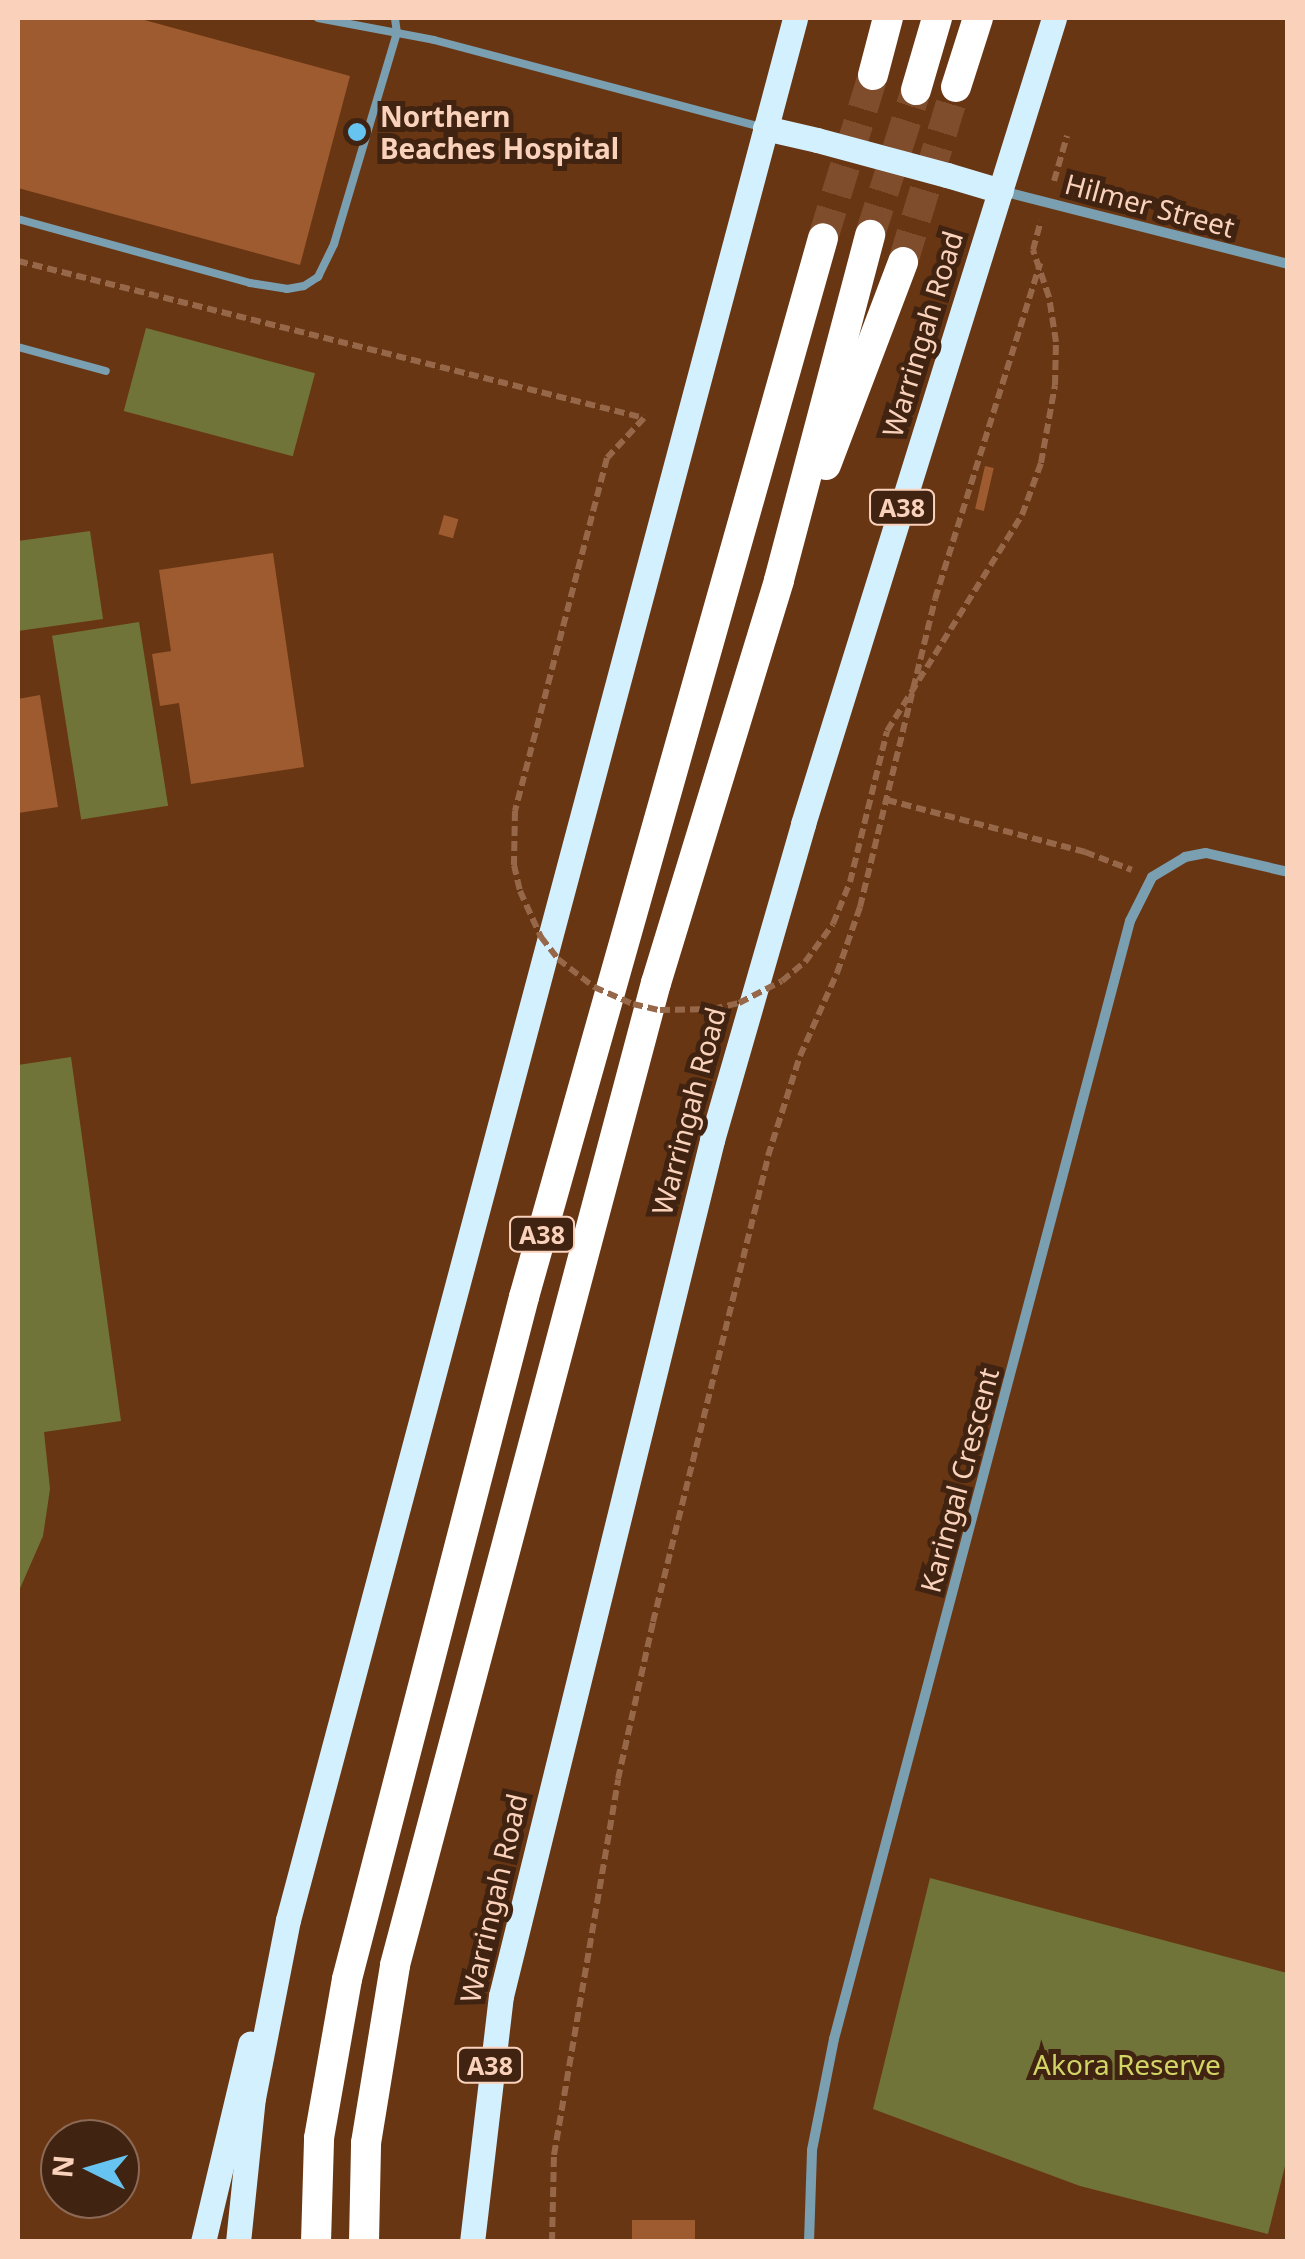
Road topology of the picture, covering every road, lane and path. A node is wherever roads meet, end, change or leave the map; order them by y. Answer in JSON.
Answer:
{"nodes":[{"id":1,"x":318,"y":18,"type":"edge"},
{"id":2,"x":395,"y":18,"type":"edge"},
{"id":3,"x":794,"y":18,"type":"edge"},
{"id":4,"x":888,"y":18,"type":"edge"},
{"id":5,"x":937,"y":18,"type":"edge"},
{"id":6,"x":978,"y":18,"type":"edge"},
{"id":7,"x":1054,"y":18,"type":"edge"},
{"id":8,"x":397,"y":33,"type":"junction"},
{"id":9,"x":872,"y":75,"type":"tunnel mouth"},
{"id":10,"x":956,"y":87,"type":"tunnel mouth"},
{"id":11,"x":916,"y":90,"type":"tunnel mouth"},
{"id":12,"x":765,"y":128,"type":"junction"},
{"id":13,"x":1001,"y":191,"type":"junction"},
{"id":14,"x":18,"y":219,"type":"edge"},
{"id":15,"x":870,"y":235,"type":"tunnel mouth"},
{"id":16,"x":824,"y":238,"type":"tunnel mouth"},
{"id":17,"x":18,"y":261,"type":"edge"},
{"id":18,"x":904,"y":262,"type":"tunnel mouth"},
{"id":19,"x":1288,"y":264,"type":"edge"},
{"id":20,"x":18,"y":347,"type":"edge"},
{"id":21,"x":106,"y":371,"type":"dead end"},
{"id":22,"x":779,"y":580,"type":"junction"},
{"id":23,"x":887,"y":800,"type":"junction"},
{"id":24,"x":1288,"y":872,"type":"edge"},
{"id":25,"x":1152,"y":877,"type":"junction"},
{"id":26,"x":288,"y":1920,"type":"junction"},
{"id":27,"x":202,"y":2242,"type":"edge"},
{"id":28,"x":238,"y":2242,"type":"edge"},
{"id":29,"x":316,"y":2242,"type":"edge"},
{"id":30,"x":364,"y":2242,"type":"edge"},
{"id":31,"x":472,"y":2242,"type":"edge"},
{"id":32,"x":552,"y":2242,"type":"edge"},
{"id":33,"x":808,"y":2242,"type":"edge"}],
"edges":[{"from":1,"to":8,"type":"lane"},
{"from":2,"to":8,"type":"lane"},
{"from":3,"to":12,"type":"main road","number":"A38"},
{"from":4,"to":9,"type":"highway"},
{"from":5,"to":11,"type":"highway"},
{"from":6,"to":10,"type":"highway"},
{"from":7,"to":13,"type":"main road","name":"Warringah Road","number":"A38"},
{"from":8,"to":12,"type":"lane"},
{"from":8,"to":14,"type":"lane"},
{"from":12,"to":13,"type":"main road","bridge":true},
{"from":12,"to":26,"type":"main road","number":"A38"},
{"from":13,"to":19,"type":"street","name":"Hilmer Street"},
{"from":13,"to":31,"type":"main road","name":"Warringah Road","number":"A38"},
{"from":15,"to":22,"type":"highway","number":"A38"},
{"from":16,"to":29,"type":"highway","number":"A38"},
{"from":17,"to":23,"type":"path","bridge":true},
{"from":18,"to":22,"type":"highway"},
{"from":20,"to":21,"type":"lane"},
{"from":22,"to":30,"type":"highway","number":"A38"},
{"from":23,"to":25,"type":"path"},
{"from":23,"to":32,"type":"path"},
{"from":24,"to":25,"type":"street"},
{"from":25,"to":33,"type":"street","name":"Karingal Crescent"},
{"from":26,"to":27,"type":"main road"},
{"from":26,"to":28,"type":"main road","number":"A38"}]}
